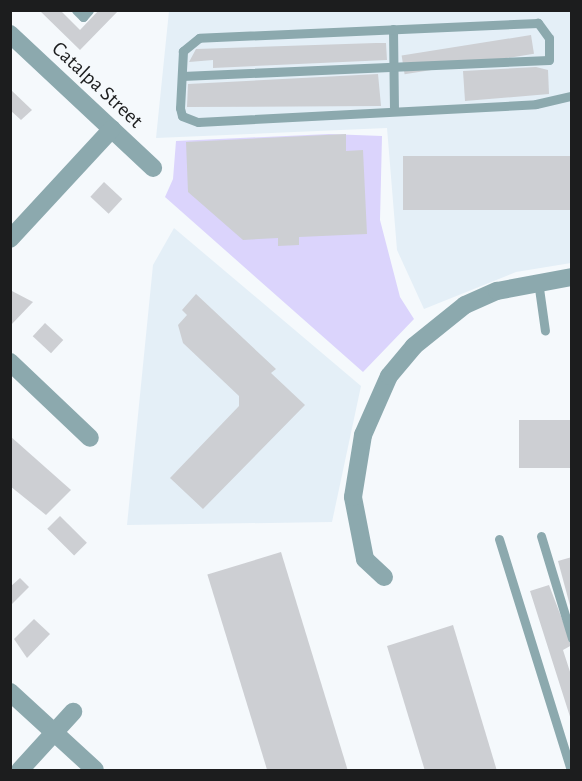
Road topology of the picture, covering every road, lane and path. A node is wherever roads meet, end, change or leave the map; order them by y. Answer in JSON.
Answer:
{"nodes":[{"id":1,"x":76,"y":10,"type":"edge"},
{"id":2,"x":89,"y":10,"type":"edge"},
{"id":3,"x":393,"y":29,"type":"junction"},
{"id":4,"x":10,"y":34,"type":"edge"},
{"id":5,"x":393,"y":66,"type":"junction"},
{"id":6,"x":182,"y":76,"type":"junction"},
{"id":7,"x":572,"y":96,"type":"edge"},
{"id":8,"x":394,"y":111,"type":"junction"},
{"id":9,"x":112,"y":129,"type":"junction"},
{"id":10,"x":153,"y":168,"type":"dead end"},
{"id":11,"x":10,"y":239,"type":"edge"},
{"id":12,"x":572,"y":277,"type":"edge"},
{"id":13,"x":538,"y":281,"type":"junction"},
{"id":14,"x":545,"y":331,"type":"dead end"},
{"id":15,"x":10,"y":362,"type":"edge"},
{"id":16,"x":90,"y":438,"type":"dead end"},
{"id":17,"x":541,"y":536,"type":"dead end"},
{"id":18,"x":499,"y":539,"type":"dead end"},
{"id":19,"x":384,"y":577,"type":"dead end"},
{"id":20,"x":572,"y":638,"type":"edge"},
{"id":21,"x":10,"y":692,"type":"edge"},
{"id":22,"x":73,"y":712,"type":"dead end"},
{"id":23,"x":55,"y":732,"type":"junction"},
{"id":24,"x":20,"y":771,"type":"edge"},
{"id":25,"x":95,"y":771,"type":"edge"},
{"id":26,"x":571,"y":771,"type":"edge"}],
"edges":[{"from":1,"to":2,"type":"lane"},
{"from":3,"to":5,"type":"lane"},
{"from":3,"to":5,"type":"lane"},
{"from":3,"to":6,"type":"lane"},
{"from":4,"to":9,"type":"street","name":"Catalpa Street"},
{"from":5,"to":6,"type":"lane"},
{"from":5,"to":8,"type":"lane"},
{"from":6,"to":8,"type":"lane"},
{"from":7,"to":8,"type":"lane"},
{"from":9,"to":10,"type":"street","name":"Catalpa Street"},
{"from":9,"to":11,"type":"street"},
{"from":12,"to":13,"type":"street"},
{"from":13,"to":14,"type":"lane"},
{"from":13,"to":19,"type":"street"},
{"from":15,"to":16,"type":"street"},
{"from":17,"to":20,"type":"lane"},
{"from":18,"to":26,"type":"lane"},
{"from":21,"to":23,"type":"street"},
{"from":22,"to":23,"type":"street"},
{"from":23,"to":24,"type":"street"},
{"from":23,"to":25,"type":"street"}]}
